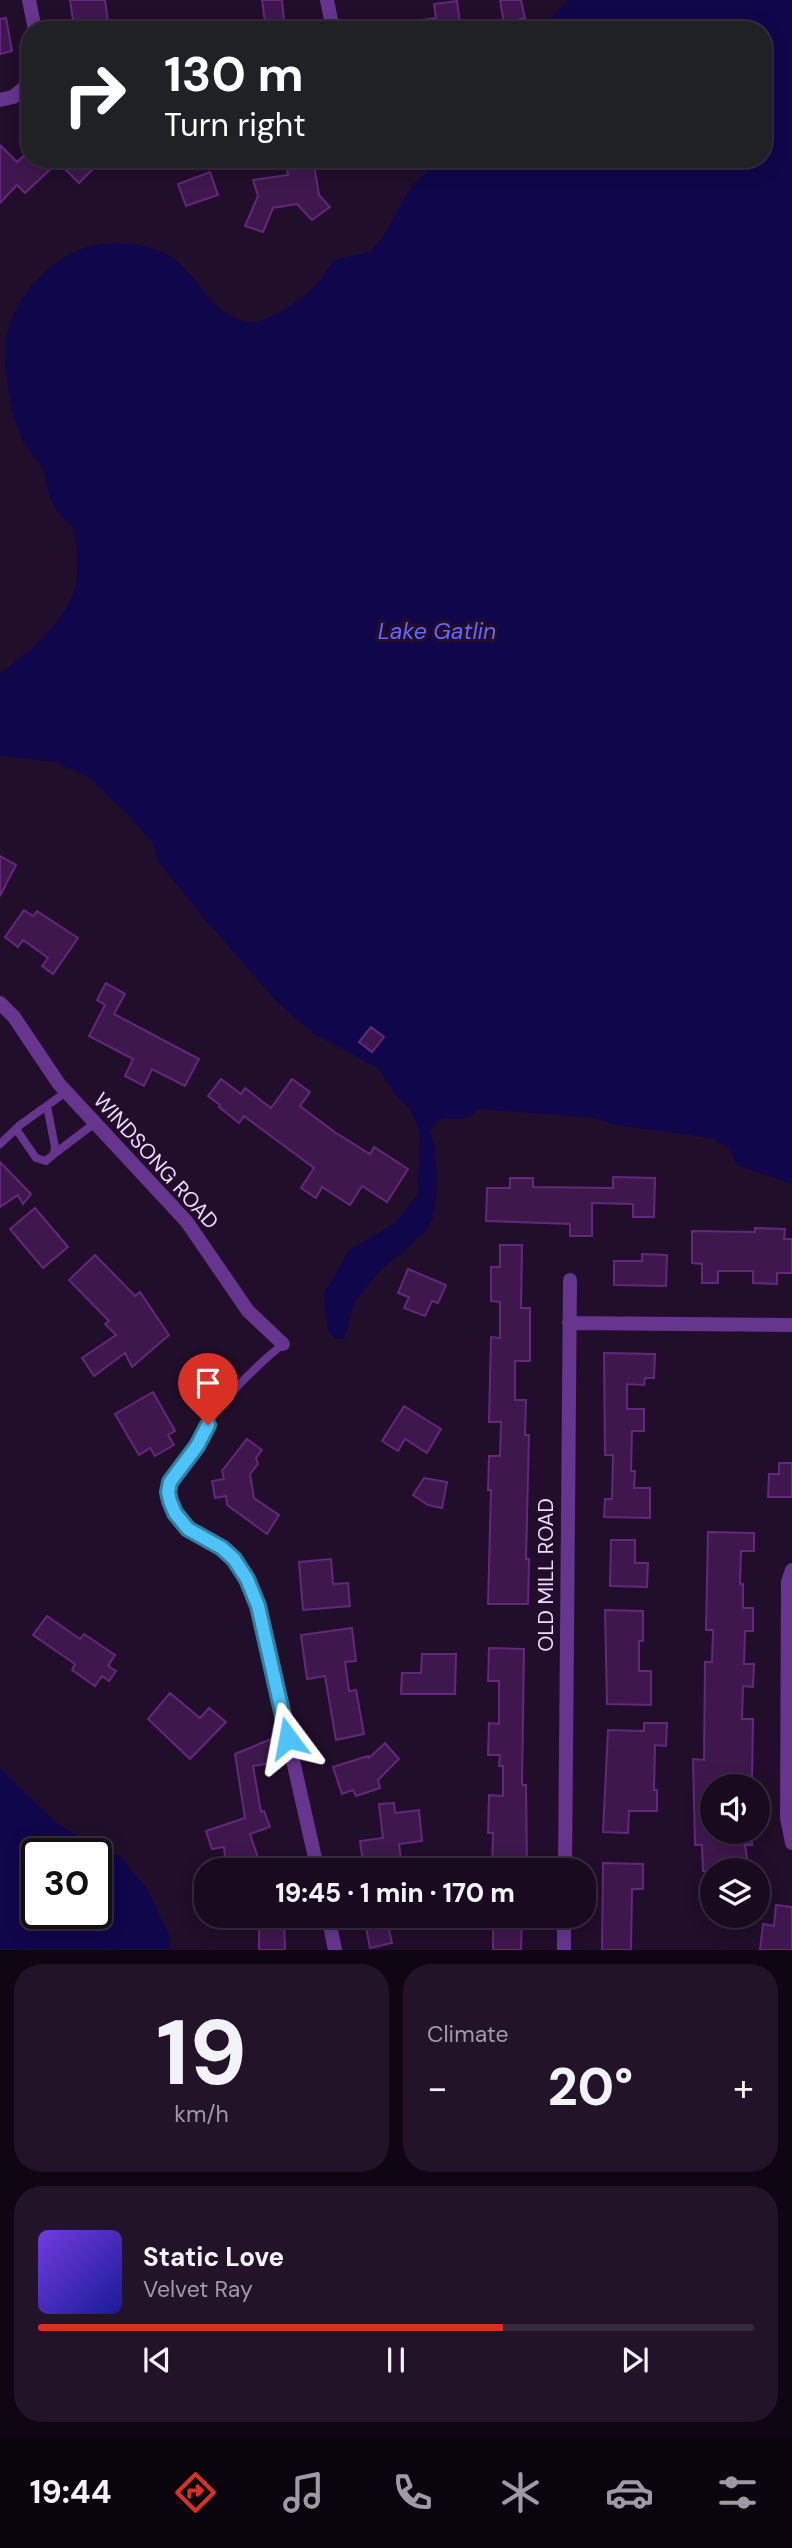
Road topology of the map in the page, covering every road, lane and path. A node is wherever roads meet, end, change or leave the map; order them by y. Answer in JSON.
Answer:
{"nodes":[{"id":1,"x":29,"y":0,"type":"edge"},
{"id":2,"x":327,"y":0,"type":"edge"},
{"id":3,"x":32,"y":21,"type":"edge"},
{"id":4,"x":331,"y":21,"type":"edge"},
{"id":5,"x":21,"y":90,"type":"edge"},
{"id":6,"x":0,"y":100,"type":"edge"},
{"id":7,"x":0,"y":1003,"type":"edge"},
{"id":8,"x":66,"y":1092,"type":"junction"},
{"id":9,"x":47,"y":1106,"type":"junction"},
{"id":10,"x":95,"y":1123,"type":"junction"},
{"id":11,"x":16,"y":1129,"type":"junction"},
{"id":12,"x":0,"y":1144,"type":"edge"},
{"id":13,"x":54,"y":1154,"type":"junction"},
{"id":14,"x":570,"y":1280,"type":"dead end"},
{"id":15,"x":569,"y":1323,"type":"junction"},
{"id":16,"x":792,"y":1325,"type":"edge"},
{"id":17,"x":283,"y":1344,"type":"joint"},
{"id":18,"x":188,"y":1529,"type":"joint"},
{"id":19,"x":792,"y":1570,"type":"edge"},
{"id":20,"x":792,"y":1843,"type":"edge"},
{"id":21,"x":314,"y":1858,"type":"edge"},
{"id":22,"x":565,"y":1858,"type":"edge"},
{"id":23,"x":330,"y":1928,"type":"edge"},
{"id":24,"x":564,"y":1928,"type":"edge"},
{"id":25,"x":335,"y":1950,"type":"edge"},
{"id":26,"x":564,"y":1950,"type":"edge"}],
"edges":[{"from":1,"to":3,"type":"street"},
{"from":2,"to":4,"type":"street"},
{"from":5,"to":6,"type":"street"},
{"from":7,"to":8,"type":"street","name":"WINDSONG ROAD"},
{"from":8,"to":9,"type":"lane"},
{"from":8,"to":10,"type":"street","name":"WINDSONG ROAD"},
{"from":9,"to":11,"type":"lane"},
{"from":9,"to":13,"type":"lane"},
{"from":10,"to":13,"type":"lane"},
{"from":10,"to":17,"type":"street","name":"WINDSONG ROAD"},
{"from":11,"to":12,"type":"lane"},
{"from":11,"to":13,"type":"lane"},
{"from":14,"to":15,"type":"street","name":"OLD MILL ROAD"},
{"from":15,"to":16,"type":"street"},
{"from":15,"to":22,"type":"street","name":"OLD MILL ROAD"},
{"from":17,"to":18,"type":"lane"},
{"from":18,"to":21,"type":"street"},
{"from":19,"to":20,"type":"street"},
{"from":23,"to":25,"type":"street"},
{"from":24,"to":26,"type":"street"}]}
